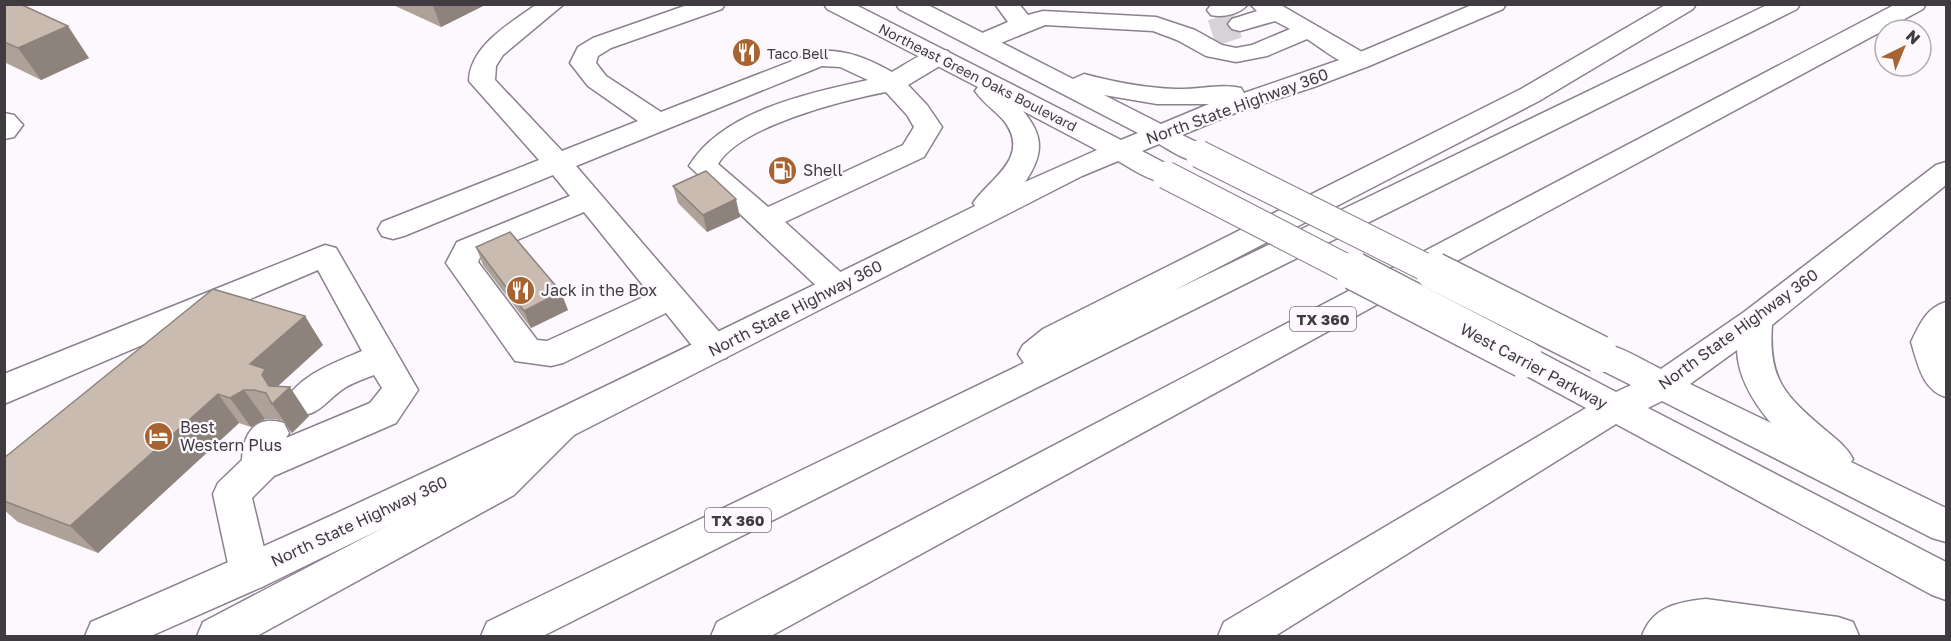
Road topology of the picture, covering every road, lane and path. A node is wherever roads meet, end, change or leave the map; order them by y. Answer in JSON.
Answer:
{"nodes":[{"id":1,"x":553,"y":4,"type":"edge"},
{"id":2,"x":714,"y":4,"type":"edge"},
{"id":3,"x":835,"y":4,"type":"edge"},
{"id":4,"x":1006,"y":4,"type":"edge"},
{"id":5,"x":1685,"y":4,"type":"edge"},
{"id":6,"x":1789,"y":4,"type":"edge"},
{"id":7,"x":1915,"y":4,"type":"edge"},
{"id":8,"x":911,"y":5,"type":"edge"},
{"id":9,"x":1487,"y":6,"type":"edge"},
{"id":10,"x":1269,"y":9,"type":"edge"},
{"id":11,"x":1215,"y":21,"type":"edge"},
{"id":12,"x":1023,"y":25,"type":"junction"},
{"id":13,"x":1309,"y":30,"type":"junction"},
{"id":14,"x":982,"y":42,"type":"junction"},
{"id":15,"x":1008,"y":55,"type":"junction"},
{"id":16,"x":939,"y":56,"type":"junction"},
{"id":17,"x":1360,"y":61,"type":"junction"},
{"id":18,"x":973,"y":74,"type":"junction"},
{"id":19,"x":1305,"y":82,"type":"junction"},
{"id":20,"x":892,"y":83,"type":"junction"},
{"id":21,"x":659,"y":123,"type":"junction"},
{"id":22,"x":1156,"y":134,"type":"junction"},
{"id":23,"x":1121,"y":150,"type":"junction"},
{"id":24,"x":559,"y":164,"type":"junction"},
{"id":25,"x":1947,"y":171,"type":"edge"},
{"id":26,"x":587,"y":200,"type":"junction"},
{"id":27,"x":765,"y":220,"type":"junction"},
{"id":28,"x":971,"y":220,"type":"junction"},
{"id":29,"x":393,"y":229,"type":"dead end"},
{"id":30,"x":836,"y":286,"type":"junction"},
{"id":31,"x":670,"y":297,"type":"junction"},
{"id":32,"x":1947,"y":314,"type":"edge"},
{"id":33,"x":1756,"y":320,"type":"junction"},
{"id":34,"x":714,"y":349,"type":"junction"},
{"id":35,"x":381,"y":357,"type":"junction"},
{"id":36,"x":1947,"y":384,"type":"edge"},
{"id":37,"x":1662,"y":386,"type":"junction"},
{"id":38,"x":4,"y":391,"type":"edge"},
{"id":39,"x":302,"y":403,"type":"dead end"},
{"id":40,"x":973,"y":403,"type":"junction"},
{"id":41,"x":1614,"y":408,"type":"junction"},
{"id":42,"x":561,"y":425,"type":"junction"},
{"id":43,"x":1862,"y":484,"type":"junction"},
{"id":44,"x":1947,"y":526,"type":"edge"},
{"id":45,"x":250,"y":573,"type":"junction"},
{"id":46,"x":1947,"y":582,"type":"edge"},
{"id":47,"x":106,"y":636,"type":"edge"},
{"id":48,"x":218,"y":636,"type":"edge"},
{"id":49,"x":502,"y":636,"type":"edge"},
{"id":50,"x":732,"y":636,"type":"edge"},
{"id":51,"x":1239,"y":636,"type":"edge"},
{"id":52,"x":1663,"y":636,"type":"edge"},
{"id":53,"x":1838,"y":636,"type":"edge"}],
"edges":[{"from":1,"to":24,"type":"main road"},
{"from":2,"to":21,"type":"main road"},
{"from":3,"to":16,"type":"main road","name":"Northeast Green Oaks Boulevard"},
{"from":4,"to":12,"type":"main road"},
{"from":5,"to":40,"type":"main road"},
{"from":6,"to":40,"type":"main road","number":"TX 360"},
{"from":7,"to":50,"type":"main road","number":"TX 360"},
{"from":8,"to":14,"type":"main road","name":"Northeast Green Oaks Boulevard"},
{"from":9,"to":17,"type":"main road","name":"North State Highway 360"},
{"from":10,"to":11,"type":"main road"},
{"from":10,"to":13,"type":"main road"},
{"from":11,"to":12,"type":"main road"},
{"from":11,"to":13,"type":"main road"},
{"from":12,"to":14,"type":"main road"},
{"from":13,"to":17,"type":"main road"},
{"from":14,"to":15,"type":"main road","name":"Northeast Green Oaks Boulevard"},
{"from":15,"to":19,"type":"main road"},
{"from":15,"to":22,"type":"main road","name":"Northeast Green Oaks Boulevard"},
{"from":16,"to":18,"type":"main road","name":"Northeast Green Oaks Boulevard"},
{"from":16,"to":20,"type":"main road"},
{"from":17,"to":19,"type":"main road","name":"North State Highway 360"},
{"from":18,"to":23,"type":"main road","name":"Northeast Green Oaks Boulevard"},
{"from":18,"to":28,"type":"main road"},
{"from":19,"to":22,"type":"main road","name":"North State Highway 360"},
{"from":20,"to":21,"type":"main road"},
{"from":20,"to":27,"type":"main road"},
{"from":20,"to":27,"type":"main road"},
{"from":21,"to":24,"type":"main road"},
{"from":22,"to":23,"type":"main road","name":"North State Highway 360"},
{"from":22,"to":37,"type":"main road","bridge":true},
{"from":23,"to":28,"type":"main road","name":"North State Highway 360"},
{"from":23,"to":41,"type":"main road","name":"West Carrier Parkway","bridge":true},
{"from":24,"to":26,"type":"main road"},
{"from":24,"to":29,"type":"main road"},
{"from":25,"to":33,"type":"main road","name":"North State Highway 360"},
{"from":26,"to":31,"type":"main road"},
{"from":26,"to":31,"type":"main road"},
{"from":27,"to":30,"type":"main road"},
{"from":28,"to":30,"type":"main road","name":"North State Highway 360"},
{"from":30,"to":34,"type":"main road","name":"North State Highway 360"},
{"from":31,"to":34,"type":"main road"},
{"from":32,"to":36,"type":"main road"},
{"from":33,"to":37,"type":"main road","name":"North State Highway 360"},
{"from":33,"to":43,"type":"main road"},
{"from":34,"to":42,"type":"main road","name":"North State Highway 360"},
{"from":35,"to":38,"type":"main road"},
{"from":35,"to":39,"type":"main road"},
{"from":35,"to":45,"type":"main road"},
{"from":37,"to":41,"type":"main road","name":"North State Highway 360"},
{"from":37,"to":43,"type":"main road"},
{"from":40,"to":49,"type":"main road","number":"TX 360"},
{"from":41,"to":46,"type":"main road","name":"West Carrier Parkway"},
{"from":41,"to":51,"type":"main road","name":"North State Highway 360"},
{"from":42,"to":45,"type":"main road","name":"North State Highway 360"},
{"from":42,"to":48,"type":"main road"},
{"from":43,"to":44,"type":"main road"},
{"from":45,"to":47,"type":"main road","name":"North State Highway 360"},
{"from":52,"to":53,"type":"main road"}]}
